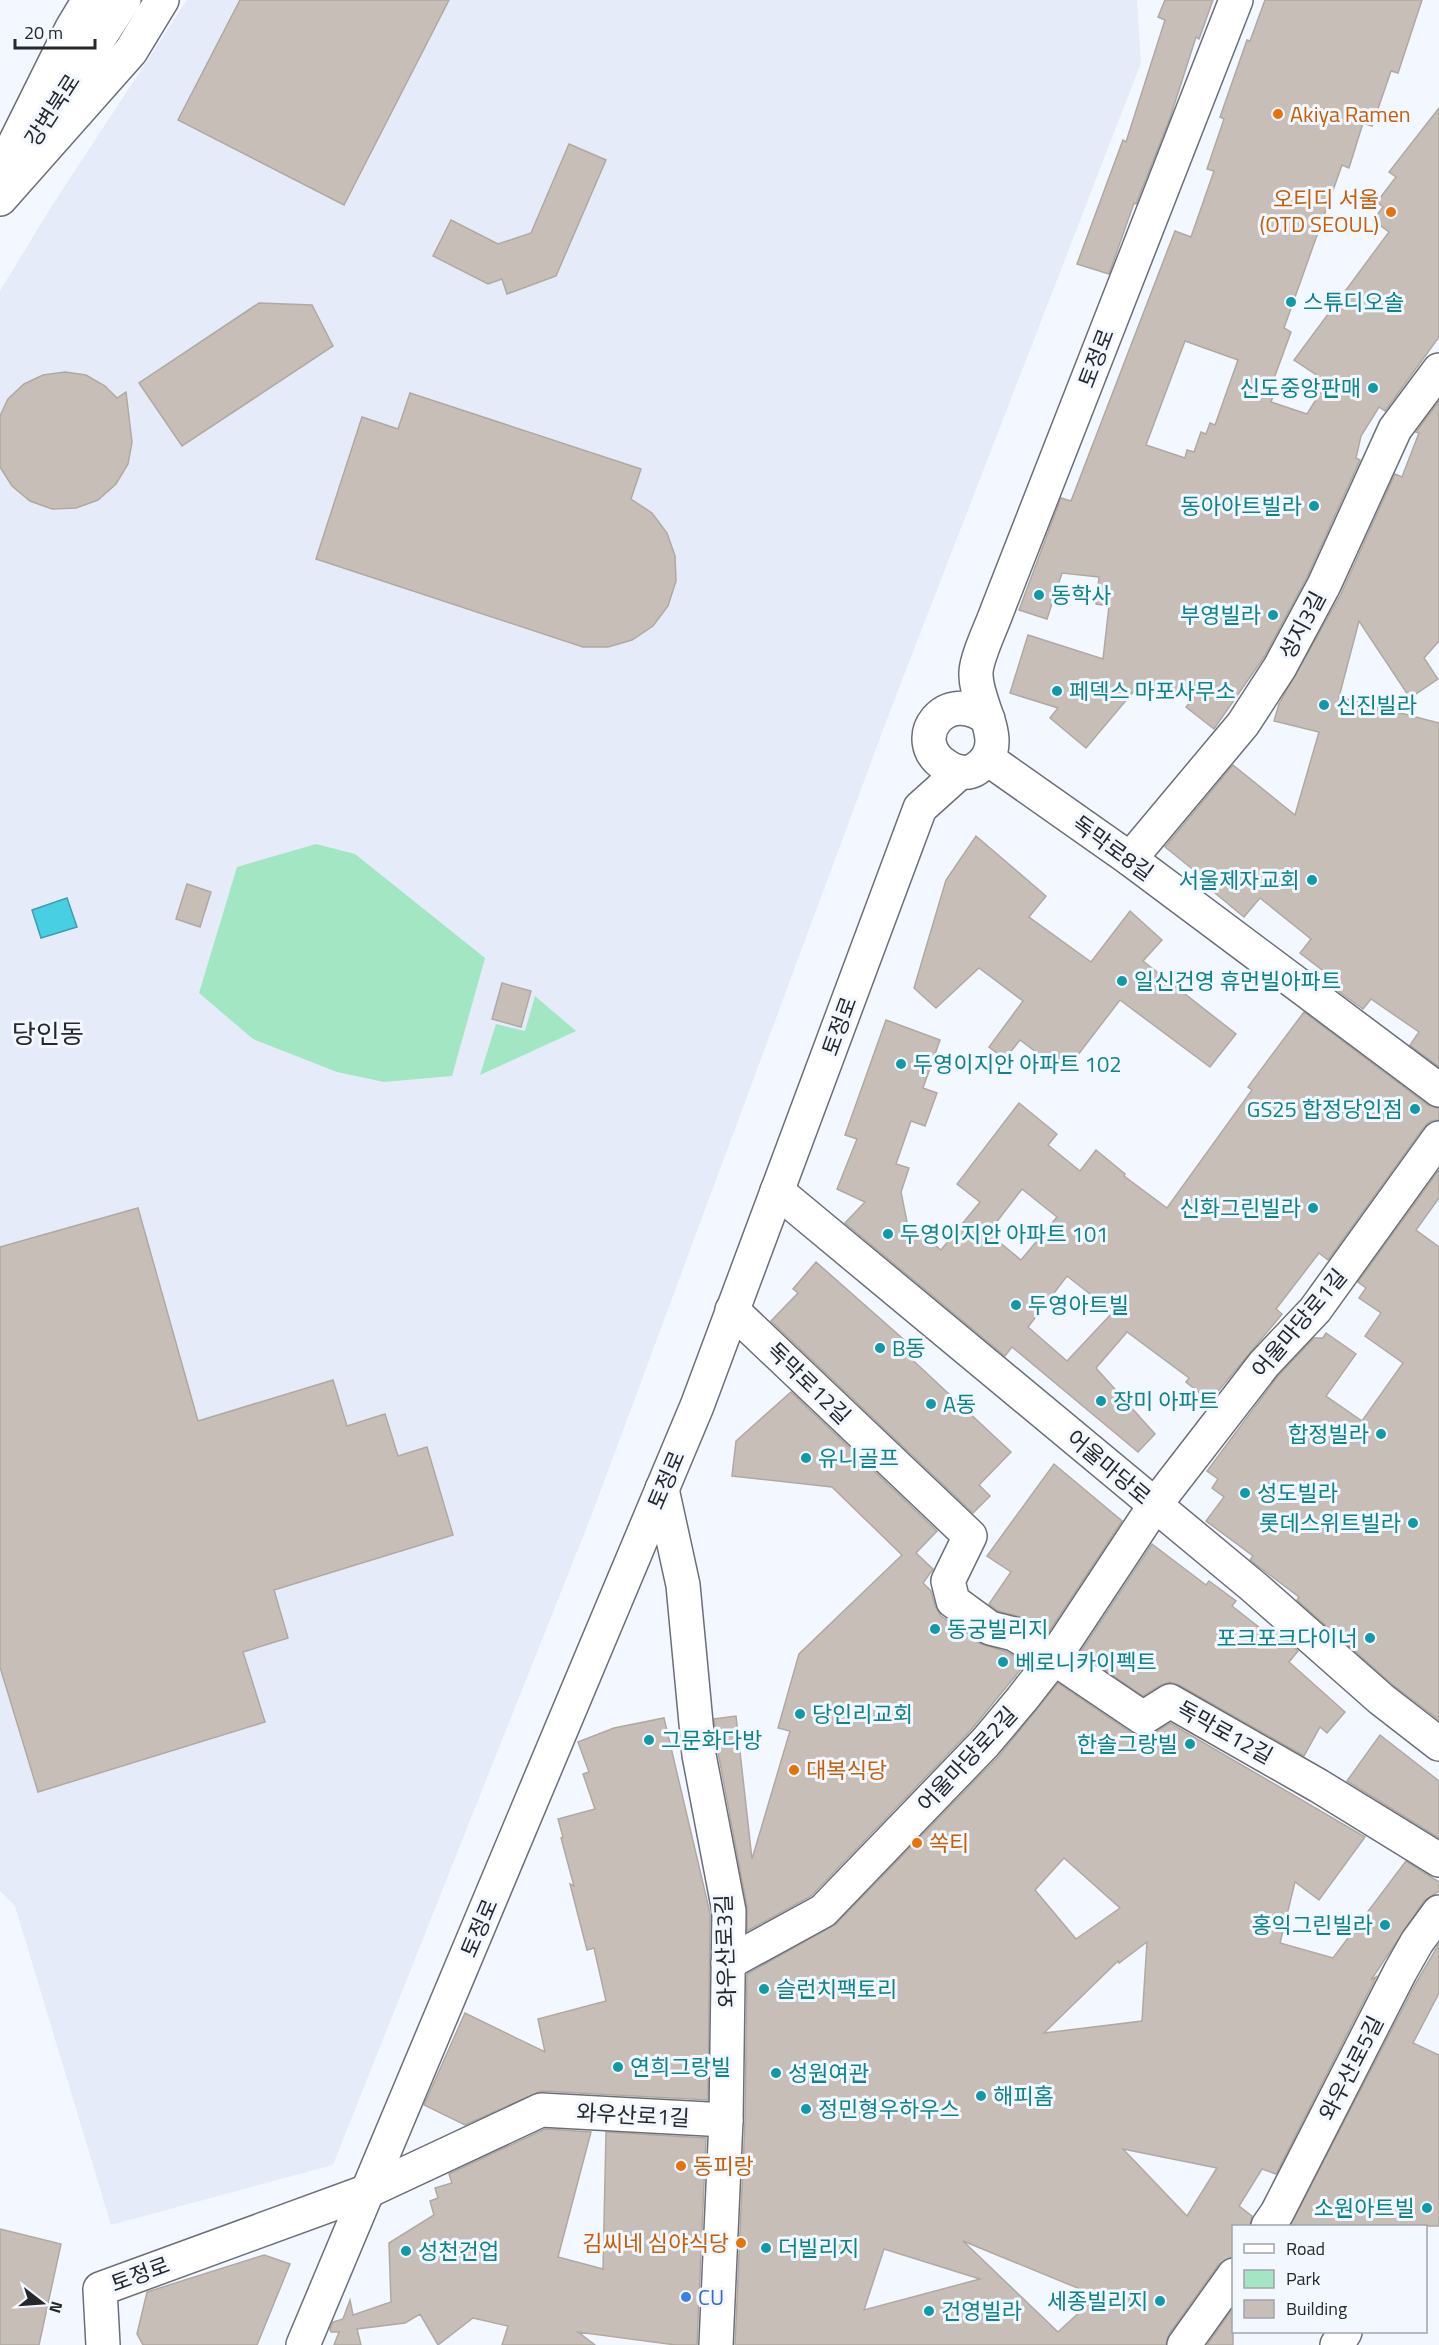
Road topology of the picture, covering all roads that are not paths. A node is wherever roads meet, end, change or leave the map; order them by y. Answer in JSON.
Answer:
{"nodes":[{"id":1,"x":89,"y":0,"type":"edge"},
{"id":2,"x":123,"y":0,"type":"edge"},
{"id":3,"x":162,"y":0,"type":"edge"},
{"id":4,"x":1236,"y":0,"type":"edge"},
{"id":5,"x":0,"y":173,"type":"edge"},
{"id":6,"x":0,"y":190,"type":"edge"},
{"id":7,"x":0,"y":199,"type":"edge"},
{"id":8,"x":1439,"y":370,"type":"edge"},
{"id":9,"x":976,"y":672,"type":"junction"},
{"id":10,"x":949,"y":708,"type":"junction"},
{"id":11,"x":988,"y":720,"type":"junction"},
{"id":12,"x":930,"y":750,"type":"junction"},
{"id":13,"x":974,"y":766,"type":"junction"},
{"id":14,"x":921,"y":808,"type":"junction"},
{"id":15,"x":1130,"y":859,"type":"junction"},
{"id":16,"x":1439,"y":1090,"type":"edge"},
{"id":17,"x":1439,"y":1138,"type":"edge"},
{"id":18,"x":777,"y":1191,"type":"junction"},
{"id":19,"x":732,"y":1310,"type":"junction"},
{"id":20,"x":662,"y":1489,"type":"junction"},
{"id":21,"x":1155,"y":1505,"type":"junction"},
{"id":22,"x":1054,"y":1658,"type":"junction"},
{"id":23,"x":1439,"y":1744,"type":"edge"},
{"id":24,"x":1439,"y":1860,"type":"edge"},
{"id":25,"x":1439,"y":1912,"type":"edge"},
{"id":26,"x":728,"y":1963,"type":"junction"},
{"id":27,"x":541,"y":2110,"type":"joint"},
{"id":28,"x":726,"y":2120,"type":"junction"},
{"id":29,"x":368,"y":2191,"type":"junction"},
{"id":30,"x":1269,"y":2225,"type":"edge"},
{"id":31,"x":1232,"y":2276,"type":"edge"},
{"id":32,"x":103,"y":2345,"type":"edge"},
{"id":33,"x":303,"y":2345,"type":"edge"},
{"id":34,"x":716,"y":2345,"type":"edge"},
{"id":35,"x":1184,"y":2345,"type":"edge"}],
"edges":[{"from":1,"to":5,"type":"main road","name":"강변북로"},
{"from":2,"to":6,"type":"main road","name":"강변북로"},
{"from":3,"to":7,"type":"main road"},
{"from":4,"to":9,"type":"main road","name":"토정로"},
{"from":8,"to":15,"type":"main road","name":"성지3길"},
{"from":9,"to":10,"type":"main road","name":"토정로"},
{"from":9,"to":11,"type":"main road"},
{"from":10,"to":11,"type":"main road"},
{"from":10,"to":12,"type":"main road"},
{"from":11,"to":13,"type":"main road"},
{"from":12,"to":13,"type":"main road"},
{"from":12,"to":14,"type":"main road"},
{"from":13,"to":14,"type":"main road","name":"토정로"},
{"from":13,"to":15,"type":"main road","name":"독막로8길"},
{"from":14,"to":18,"type":"main road","name":"토정로"},
{"from":15,"to":16,"type":"main road","name":"독막로8길"},
{"from":17,"to":21,"type":"main road","name":"어울마당로1길"},
{"from":18,"to":19,"type":"main road","name":"토정로"},
{"from":18,"to":21,"type":"main road","name":"어울마당로"},
{"from":19,"to":20,"type":"main road","name":"토정로"},
{"from":19,"to":22,"type":"main road","name":"독막로12길"},
{"from":20,"to":26,"type":"main road","name":"와우산로3길"},
{"from":20,"to":29,"type":"main road","name":"토정로"},
{"from":21,"to":22,"type":"main road","name":"어울마당로2길"},
{"from":21,"to":23,"type":"main road","name":"어울마당로"},
{"from":22,"to":24,"type":"main road","name":"독막로12길"},
{"from":22,"to":26,"type":"main road","name":"어울마당로2길"},
{"from":25,"to":30,"type":"main road","name":"와우산로5길"},
{"from":26,"to":28,"type":"main road","name":"와우산로3길"},
{"from":27,"to":28,"type":"main road","name":"와우산로1길"},
{"from":27,"to":29,"type":"main road","name":"토정로"},
{"from":28,"to":34,"type":"main road","name":"와우산로3길"},
{"from":29,"to":32,"type":"main road","name":"토정로"},
{"from":29,"to":33,"type":"main road","name":"토정로"},
{"from":31,"to":35,"type":"main road"}]}
